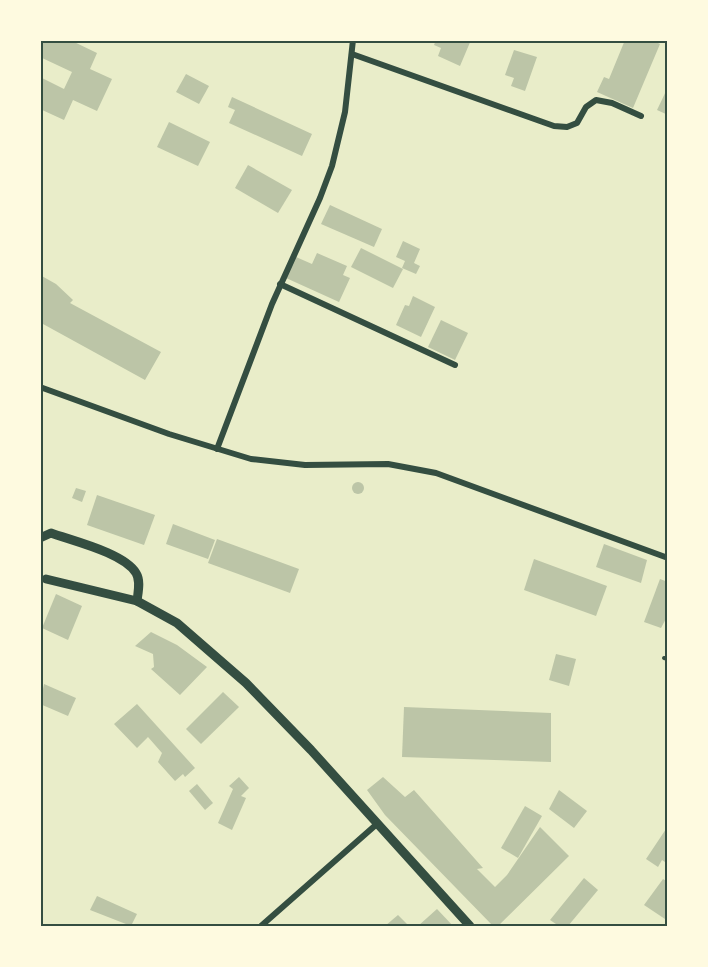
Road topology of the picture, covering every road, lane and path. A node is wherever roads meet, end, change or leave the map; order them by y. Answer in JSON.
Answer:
{"nodes":[{"id":1,"x":353,"y":40,"type":"edge"},
{"id":2,"x":352,"y":54,"type":"junction"},
{"id":3,"x":641,"y":116,"type":"dead end"},
{"id":4,"x":280,"y":284,"type":"junction"},
{"id":5,"x":455,"y":365,"type":"dead end"},
{"id":6,"x":40,"y":387,"type":"edge"},
{"id":7,"x":217,"y":449,"type":"junction"},
{"id":8,"x":40,"y":538,"type":"edge"},
{"id":9,"x":668,"y":558,"type":"edge"},
{"id":10,"x":44,"y":582,"type":"edge"},
{"id":11,"x":137,"y":601,"type":"junction"},
{"id":12,"x":378,"y":823,"type":"junction"},
{"id":13,"x":261,"y":927,"type":"edge"},
{"id":14,"x":470,"y":927,"type":"edge"}],
"edges":[{"from":1,"to":2,"type":"street"},
{"from":2,"to":3,"type":"street"},
{"from":2,"to":4,"type":"street"},
{"from":4,"to":5,"type":"street"},
{"from":4,"to":7,"type":"street"},
{"from":6,"to":7,"type":"street"},
{"from":7,"to":9,"type":"street"},
{"from":8,"to":11,"type":"street"},
{"from":10,"to":11,"type":"street"},
{"from":11,"to":12,"type":"street"},
{"from":12,"to":13,"type":"street"},
{"from":12,"to":14,"type":"street"}]}
